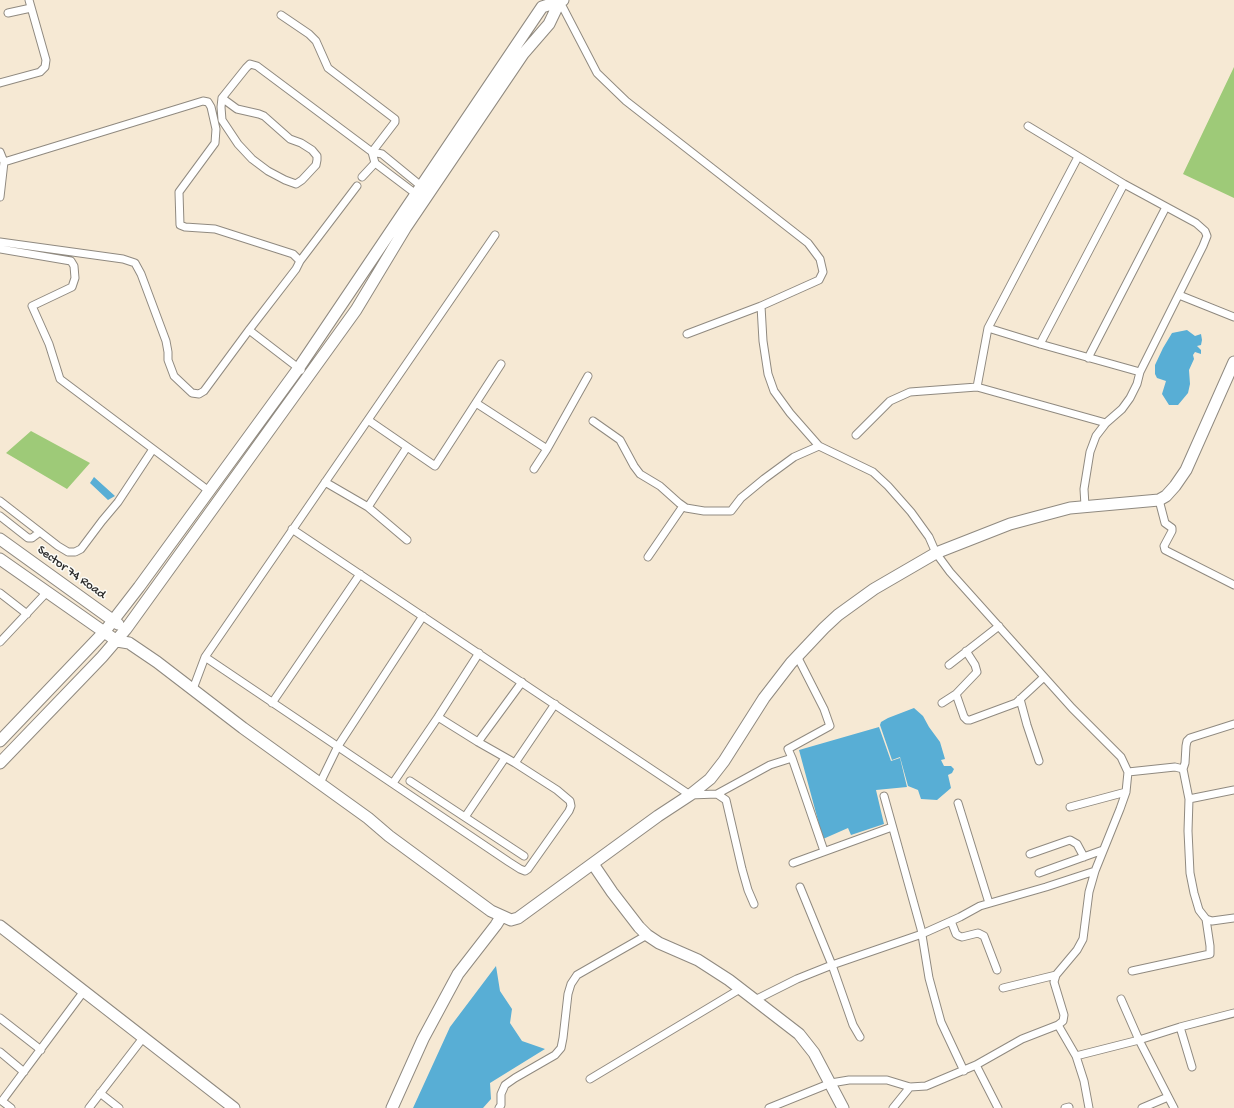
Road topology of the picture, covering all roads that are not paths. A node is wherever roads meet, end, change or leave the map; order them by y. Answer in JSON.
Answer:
{"nodes":[{"id":1,"x":28,"y":0,"type":"edge"},
{"id":2,"x":561,"y":0,"type":"edge"},
{"id":3,"x":31,"y":8,"type":"junction"},
{"id":4,"x":8,"y":13,"type":"dead end"},
{"id":5,"x":282,"y":15,"type":"dead end"},
{"id":6,"x":0,"y":83,"type":"edge"},
{"id":7,"x":222,"y":98,"type":"junction"},
{"id":8,"x":1028,"y":126,"type":"dead end"},
{"id":9,"x":0,"y":152,"type":"edge"},
{"id":10,"x":372,"y":152,"type":"junction"},
{"id":11,"x":1078,"y":157,"type":"junction"},
{"id":12,"x":4,"y":162,"type":"junction"},
{"id":13,"x":375,"y":163,"type":"junction"},
{"id":14,"x":362,"y":177,"type":"dead end"},
{"id":15,"x":1124,"y":184,"type":"junction"},
{"id":16,"x":357,"y":186,"type":"dead end"},
{"id":17,"x":419,"y":190,"type":"junction"},
{"id":18,"x":0,"y":197,"type":"edge"},
{"id":19,"x":1166,"y":207,"type":"junction"},
{"id":20,"x":494,"y":235,"type":"dead end"},
{"id":21,"x":0,"y":242,"type":"edge"},
{"id":22,"x":0,"y":250,"type":"edge"},
{"id":23,"x":300,"y":261,"type":"junction"},
{"id":24,"x":1179,"y":295,"type":"junction"},
{"id":25,"x":761,"y":306,"type":"junction"},
{"id":26,"x":1234,"y":317,"type":"edge"},
{"id":27,"x":988,"y":328,"type":"junction"},
{"id":28,"x":249,"y":330,"type":"junction"},
{"id":29,"x":687,"y":334,"type":"dead end"},
{"id":30,"x":1040,"y":344,"type":"junction"},
{"id":31,"x":1088,"y":358,"type":"junction"},
{"id":32,"x":1234,"y":362,"type":"edge"},
{"id":33,"x":501,"y":364,"type":"dead end"},
{"id":34,"x":298,"y":369,"type":"junction"},
{"id":35,"x":1140,"y":372,"type":"junction"},
{"id":36,"x":308,"y":376,"type":"junction"},
{"id":37,"x":588,"y":376,"type":"dead end"},
{"id":38,"x":977,"y":387,"type":"junction"},
{"id":39,"x":476,"y":403,"type":"junction"},
{"id":40,"x":368,"y":420,"type":"junction"},
{"id":41,"x":593,"y":421,"type":"dead end"},
{"id":42,"x":1106,"y":423,"type":"junction"},
{"id":43,"x":856,"y":434,"type":"dead end"},
{"id":44,"x":819,"y":446,"type":"junction"},
{"id":45,"x":406,"y":447,"type":"junction"},
{"id":46,"x":547,"y":449,"type":"junction"},
{"id":47,"x":153,"y":450,"type":"junction"},
{"id":48,"x":534,"y":469,"type":"dead end"},
{"id":49,"x":325,"y":482,"type":"junction"},
{"id":50,"x":209,"y":491,"type":"junction"},
{"id":51,"x":1159,"y":500,"type":"junction"},
{"id":52,"x":0,"y":501,"type":"edge"},
{"id":53,"x":683,"y":506,"type":"junction"},
{"id":54,"x":1085,"y":506,"type":"junction"},
{"id":55,"x":368,"y":507,"type":"junction"},
{"id":56,"x":0,"y":516,"type":"edge"},
{"id":57,"x":292,"y":529,"type":"junction"},
{"id":58,"x":40,"y":532,"type":"junction"},
{"id":59,"x":0,"y":539,"type":"edge"},
{"id":60,"x":407,"y":540,"type":"dead end"},
{"id":61,"x":936,"y":553,"type":"junction"},
{"id":62,"x":648,"y":557,"type":"dead end"},
{"id":63,"x":0,"y":559,"type":"edge"},
{"id":64,"x":360,"y":574,"type":"junction"},
{"id":65,"x":1234,"y":585,"type":"edge"},
{"id":66,"x":47,"y":592,"type":"junction"},
{"id":67,"x":0,"y":593,"type":"edge"},
{"id":68,"x":26,"y":614,"type":"junction"},
{"id":69,"x":423,"y":616,"type":"junction"},
{"id":70,"x":112,"y":620,"type":"junction"},
{"id":71,"x":999,"y":626,"type":"junction"},
{"id":72,"x":126,"y":629,"type":"junction"},
{"id":73,"x":105,"y":630,"type":"junction"},
{"id":74,"x":117,"y":640,"type":"junction"},
{"id":75,"x":0,"y":642,"type":"edge"},
{"id":76,"x":140,"y":650,"type":"junction"},
{"id":77,"x":966,"y":651,"type":"junction"},
{"id":78,"x":479,"y":653,"type":"junction"},
{"id":79,"x":797,"y":656,"type":"junction"},
{"id":80,"x":205,"y":657,"type":"junction"},
{"id":81,"x":950,"y":665,"type":"dead end"},
{"id":82,"x":1044,"y":677,"type":"junction"},
{"id":83,"x":522,"y":682,"type":"junction"},
{"id":84,"x":193,"y":689,"type":"junction"},
{"id":85,"x":956,"y":694,"type":"junction"},
{"id":86,"x":1020,"y":699,"type":"junction"},
{"id":87,"x":942,"y":702,"type":"dead end"},
{"id":88,"x":272,"y":703,"type":"junction"},
{"id":89,"x":555,"y":704,"type":"junction"},
{"id":90,"x":438,"y":716,"type":"junction"},
{"id":91,"x":1234,"y":724,"type":"edge"},
{"id":92,"x":0,"y":741,"type":"edge"},
{"id":93,"x":478,"y":742,"type":"junction"},
{"id":94,"x":338,"y":746,"type":"junction"},
{"id":95,"x":505,"y":758,"type":"junction"},
{"id":96,"x":792,"y":758,"type":"junction"},
{"id":97,"x":1039,"y":761,"type":"dead end"},
{"id":98,"x":0,"y":763,"type":"edge"},
{"id":99,"x":514,"y":763,"type":"junction"},
{"id":100,"x":1183,"y":769,"type":"junction"},
{"id":101,"x":1128,"y":772,"type":"junction"},
{"id":102,"x":410,"y":781,"type":"dead end"},
{"id":103,"x":320,"y":783,"type":"junction"},
{"id":104,"x":393,"y":783,"type":"junction"},
{"id":105,"x":1234,"y":790,"type":"edge"},
{"id":106,"x":1126,"y":792,"type":"junction"},
{"id":107,"x":717,"y":794,"type":"junction"},
{"id":108,"x":690,"y":795,"type":"junction"},
{"id":109,"x":884,"y":796,"type":"dead end"},
{"id":110,"x":1189,"y":798,"type":"junction"},
{"id":111,"x":958,"y":803,"type":"dead end"},
{"id":112,"x":1070,"y":807,"type":"dead end"},
{"id":113,"x":466,"y":818,"type":"junction"},
{"id":114,"x":892,"y":827,"type":"junction"},
{"id":115,"x":459,"y":829,"type":"junction"},
{"id":116,"x":1103,"y":850,"type":"junction"},
{"id":117,"x":824,"y":851,"type":"junction"},
{"id":118,"x":1030,"y":854,"type":"dead end"},
{"id":119,"x":524,"y":856,"type":"dead end"},
{"id":120,"x":1084,"y":857,"type":"junction"},
{"id":121,"x":793,"y":863,"type":"dead end"},
{"id":122,"x":593,"y":864,"type":"junction"},
{"id":123,"x":1095,"y":871,"type":"junction"},
{"id":124,"x":1039,"y":873,"type":"dead end"},
{"id":125,"x":800,"y":887,"type":"dead end"},
{"id":126,"x":989,"y":903,"type":"junction"},
{"id":127,"x":754,"y":904,"type":"dead end"},
{"id":128,"x":501,"y":916,"type":"junction"},
{"id":129,"x":1234,"y":918,"type":"edge"},
{"id":130,"x":1206,"y":919,"type":"junction"},
{"id":131,"x":951,"y":921,"type":"junction"},
{"id":132,"x":0,"y":926,"type":"edge"},
{"id":133,"x":922,"y":934,"type":"junction"},
{"id":134,"x":648,"y":935,"type":"junction"},
{"id":135,"x":832,"y":965,"type":"junction"},
{"id":136,"x":997,"y":970,"type":"dead end"},
{"id":137,"x":1132,"y":971,"type":"dead end"},
{"id":138,"x":1056,"y":975,"type":"junction"},
{"id":139,"x":1003,"y":988,"type":"dead end"},
{"id":140,"x":740,"y":989,"type":"junction"},
{"id":141,"x":84,"y":991,"type":"junction"},
{"id":142,"x":1122,"y":999,"type":"dead end"},
{"id":143,"x":756,"y":1000,"type":"junction"},
{"id":144,"x":1234,"y":1013,"type":"edge"},
{"id":145,"x":0,"y":1018,"type":"edge"},
{"id":146,"x":1058,"y":1025,"type":"junction"},
{"id":147,"x":1180,"y":1027,"type":"junction"},
{"id":148,"x":860,"y":1037,"type":"dead end"},
{"id":149,"x":143,"y":1038,"type":"junction"},
{"id":150,"x":1139,"y":1040,"type":"junction"},
{"id":151,"x":41,"y":1050,"type":"junction"},
{"id":152,"x":0,"y":1052,"type":"edge"},
{"id":153,"x":1076,"y":1056,"type":"junction"},
{"id":154,"x":976,"y":1065,"type":"junction"},
{"id":155,"x":1192,"y":1067,"type":"dead end"},
{"id":156,"x":964,"y":1070,"type":"junction"},
{"id":157,"x":24,"y":1072,"type":"junction"},
{"id":158,"x":590,"y":1079,"type":"dead end"},
{"id":159,"x":831,"y":1083,"type":"junction"},
{"id":160,"x":910,"y":1087,"type":"junction"},
{"id":161,"x":100,"y":1093,"type":"junction"},
{"id":162,"x":1168,"y":1097,"type":"junction"},
{"id":163,"x":1,"y":1100,"type":"edge"},
{"id":164,"x":231,"y":1107,"type":"edge"},
{"id":165,"x":11,"y":1108,"type":"edge"},
{"id":166,"x":89,"y":1108,"type":"edge"},
{"id":167,"x":119,"y":1108,"type":"edge"},
{"id":168,"x":392,"y":1108,"type":"edge"},
{"id":169,"x":499,"y":1108,"type":"edge"},
{"id":170,"x":769,"y":1108,"type":"edge"},
{"id":171,"x":843,"y":1108,"type":"edge"},
{"id":172,"x":893,"y":1108,"type":"edge"},
{"id":173,"x":998,"y":1108,"type":"edge"},
{"id":174,"x":1089,"y":1108,"type":"edge"},
{"id":175,"x":1142,"y":1108,"type":"edge"},
{"id":176,"x":1174,"y":1108,"type":"edge"}],
"edges":[{"from":1,"to":3,"type":"street"},
{"from":2,"to":17,"type":"street"},
{"from":2,"to":25,"type":"street"},
{"from":2,"to":36,"type":"street"},
{"from":3,"to":4,"type":"street"},
{"from":3,"to":6,"type":"street"},
{"from":5,"to":10,"type":"street"},
{"from":7,"to":7,"type":"street"},
{"from":7,"to":10,"type":"street"},
{"from":8,"to":11,"type":"street"},
{"from":9,"to":12,"type":"street"},
{"from":10,"to":13,"type":"street"},
{"from":10,"to":17,"type":"street"},
{"from":11,"to":15,"type":"street"},
{"from":11,"to":27,"type":"street"},
{"from":12,"to":18,"type":"street"},
{"from":12,"to":23,"type":"street"},
{"from":13,"to":14,"type":"street"},
{"from":13,"to":17,"type":"street"},
{"from":15,"to":19,"type":"street"},
{"from":15,"to":30,"type":"street"},
{"from":16,"to":23,"type":"street"},
{"from":17,"to":34,"type":"street"},
{"from":19,"to":24,"type":"street"},
{"from":19,"to":31,"type":"street"},
{"from":20,"to":40,"type":"street"},
{"from":21,"to":28,"type":"street"},
{"from":22,"to":47,"type":"street"},
{"from":23,"to":28,"type":"street"},
{"from":24,"to":26,"type":"street"},
{"from":24,"to":35,"type":"street"},
{"from":25,"to":29,"type":"street"},
{"from":25,"to":44,"type":"street"},
{"from":27,"to":30,"type":"street"},
{"from":27,"to":38,"type":"street"},
{"from":28,"to":34,"type":"street"},
{"from":30,"to":31,"type":"street"},
{"from":31,"to":35,"type":"street"},
{"from":32,"to":51,"type":"street"},
{"from":33,"to":39,"type":"street"},
{"from":34,"to":36,"type":"street"},
{"from":34,"to":50,"type":"street"},
{"from":35,"to":42,"type":"street"},
{"from":36,"to":72,"type":"street"},
{"from":37,"to":46,"type":"street"},
{"from":38,"to":42,"type":"street"},
{"from":38,"to":43,"type":"street"},
{"from":39,"to":45,"type":"street"},
{"from":39,"to":46,"type":"street"},
{"from":40,"to":45,"type":"street"},
{"from":40,"to":49,"type":"street"},
{"from":41,"to":53,"type":"street"},
{"from":42,"to":54,"type":"street"},
{"from":44,"to":53,"type":"street"},
{"from":44,"to":61,"type":"street"},
{"from":45,"to":55,"type":"street"},
{"from":46,"to":48,"type":"street"},
{"from":47,"to":50,"type":"street"},
{"from":47,"to":58,"type":"street"},
{"from":49,"to":55,"type":"street"},
{"from":49,"to":57,"type":"street"},
{"from":50,"to":70,"type":"street"},
{"from":51,"to":54,"type":"street"},
{"from":51,"to":65,"type":"street"},
{"from":52,"to":58,"type":"street"},
{"from":53,"to":62,"type":"street"},
{"from":54,"to":61,"type":"street"},
{"from":55,"to":60,"type":"street"},
{"from":56,"to":58,"type":"street"},
{"from":57,"to":64,"type":"street"},
{"from":57,"to":80,"type":"street"},
{"from":59,"to":70,"type":"street","name":"Sector 74 Road"},
{"from":61,"to":71,"type":"street"},
{"from":61,"to":79,"type":"street"},
{"from":63,"to":66,"type":"street"},
{"from":64,"to":69,"type":"street"},
{"from":64,"to":88,"type":"street"},
{"from":66,"to":68,"type":"street"},
{"from":66,"to":73,"type":"street"},
{"from":67,"to":68,"type":"street"},
{"from":68,"to":75,"type":"street"},
{"from":69,"to":78,"type":"street"},
{"from":69,"to":94,"type":"street"},
{"from":70,"to":72,"type":"street","name":"Sector 74 Road"},
{"from":70,"to":73,"type":"street"},
{"from":71,"to":77,"type":"street"},
{"from":71,"to":82,"type":"street"},
{"from":72,"to":74,"type":"street"},
{"from":72,"to":76,"type":"street"},
{"from":73,"to":74,"type":"street"},
{"from":73,"to":92,"type":"street"},
{"from":74,"to":76,"type":"street"},
{"from":74,"to":98,"type":"street"},
{"from":76,"to":84,"type":"street"},
{"from":77,"to":81,"type":"street"},
{"from":77,"to":85,"type":"street"},
{"from":78,"to":83,"type":"street"},
{"from":78,"to":90,"type":"street"},
{"from":79,"to":96,"type":"street"},
{"from":79,"to":108,"type":"street"},
{"from":80,"to":84,"type":"street"},
{"from":80,"to":88,"type":"street"},
{"from":82,"to":86,"type":"street"},
{"from":82,"to":101,"type":"street"},
{"from":83,"to":89,"type":"street"},
{"from":83,"to":93,"type":"street"},
{"from":84,"to":103,"type":"street"},
{"from":85,"to":86,"type":"street"},
{"from":85,"to":87,"type":"street"},
{"from":86,"to":97,"type":"street"},
{"from":88,"to":94,"type":"street"},
{"from":89,"to":99,"type":"street"},
{"from":89,"to":108,"type":"street"},
{"from":90,"to":93,"type":"street"},
{"from":90,"to":104,"type":"street"},
{"from":91,"to":100,"type":"street"},
{"from":93,"to":95,"type":"street"},
{"from":94,"to":103,"type":"street"},
{"from":94,"to":104,"type":"street"},
{"from":95,"to":99,"type":"street"},
{"from":95,"to":113,"type":"street"},
{"from":96,"to":107,"type":"street"},
{"from":96,"to":117,"type":"street"},
{"from":99,"to":115,"type":"street"},
{"from":100,"to":101,"type":"street"},
{"from":100,"to":110,"type":"street"},
{"from":101,"to":106,"type":"street"},
{"from":102,"to":113,"type":"street"},
{"from":103,"to":128,"type":"street"},
{"from":104,"to":115,"type":"street"},
{"from":105,"to":110,"type":"street"},
{"from":106,"to":112,"type":"street"},
{"from":106,"to":116,"type":"street"},
{"from":107,"to":108,"type":"street"},
{"from":107,"to":127,"type":"street"},
{"from":108,"to":122,"type":"street"},
{"from":109,"to":114,"type":"street"},
{"from":110,"to":130,"type":"street"},
{"from":111,"to":126,"type":"street"},
{"from":113,"to":115,"type":"street"},
{"from":113,"to":119,"type":"street"},
{"from":114,"to":117,"type":"street"},
{"from":114,"to":133,"type":"street"},
{"from":116,"to":120,"type":"street"},
{"from":116,"to":123,"type":"street"},
{"from":117,"to":121,"type":"street"},
{"from":118,"to":120,"type":"street"},
{"from":120,"to":124,"type":"street"},
{"from":122,"to":128,"type":"street"},
{"from":122,"to":134,"type":"street"},
{"from":123,"to":126,"type":"street"},
{"from":123,"to":138,"type":"street"},
{"from":125,"to":135,"type":"street"},
{"from":126,"to":131,"type":"street"},
{"from":128,"to":168,"type":"street"},
{"from":129,"to":130,"type":"street"},
{"from":130,"to":137,"type":"street"},
{"from":131,"to":133,"type":"street"},
{"from":131,"to":136,"type":"street"},
{"from":132,"to":141,"type":"street"},
{"from":133,"to":135,"type":"street"},
{"from":133,"to":156,"type":"street"},
{"from":134,"to":140,"type":"street"},
{"from":134,"to":169,"type":"street"},
{"from":135,"to":143,"type":"street"},
{"from":135,"to":148,"type":"street"},
{"from":138,"to":139,"type":"street"},
{"from":138,"to":146,"type":"street"},
{"from":140,"to":143,"type":"street"},
{"from":140,"to":158,"type":"street"},
{"from":141,"to":149,"type":"street"},
{"from":141,"to":151,"type":"street"},
{"from":142,"to":150,"type":"street"},
{"from":143,"to":159,"type":"street"},
{"from":144,"to":147,"type":"street"},
{"from":145,"to":151,"type":"street"},
{"from":146,"to":153,"type":"street"},
{"from":146,"to":154,"type":"street"},
{"from":147,"to":150,"type":"street"},
{"from":147,"to":155,"type":"street"},
{"from":149,"to":161,"type":"street"},
{"from":149,"to":164,"type":"street"},
{"from":150,"to":153,"type":"street"},
{"from":150,"to":162,"type":"street"},
{"from":151,"to":157,"type":"street"},
{"from":152,"to":157,"type":"street"},
{"from":153,"to":174,"type":"street"},
{"from":154,"to":156,"type":"street"},
{"from":154,"to":173,"type":"street"},
{"from":156,"to":160,"type":"street"},
{"from":157,"to":163,"type":"street"},
{"from":159,"to":160,"type":"street"},
{"from":159,"to":170,"type":"street"},
{"from":159,"to":171,"type":"street"},
{"from":160,"to":172,"type":"street"},
{"from":161,"to":166,"type":"street"},
{"from":161,"to":167,"type":"street"},
{"from":162,"to":175,"type":"street"},
{"from":162,"to":176,"type":"street"},
{"from":163,"to":165,"type":"street"}]}
